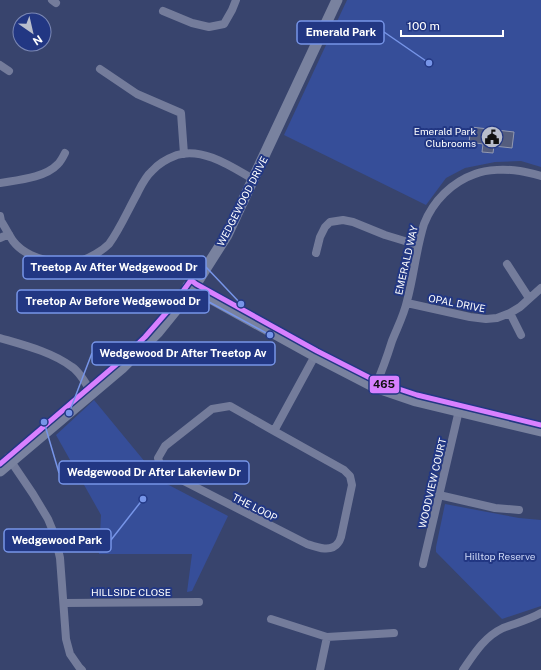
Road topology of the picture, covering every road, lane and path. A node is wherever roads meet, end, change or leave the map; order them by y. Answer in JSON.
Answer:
{"nodes":[{"id":1,"x":236,"y":0,"type":"edge"},
{"id":2,"x":330,"y":0,"type":"edge"},
{"id":3,"x":337,"y":0,"type":"edge"},
{"id":4,"x":163,"y":11,"type":"dead end"},
{"id":5,"x":0,"y":65,"type":"edge"},
{"id":6,"x":100,"y":69,"type":"dead end"},
{"id":7,"x":9,"y":71,"type":"dead end"},
{"id":8,"x":65,"y":153,"type":"dead end"},
{"id":9,"x":184,"y":154,"type":"junction"},
{"id":10,"x":541,"y":176,"type":"edge"},
{"id":11,"x":251,"y":177,"type":"junction"},
{"id":12,"x":0,"y":183,"type":"edge"},
{"id":13,"x":0,"y":216,"type":"edge"},
{"id":14,"x":9,"y":234,"type":"junction"},
{"id":15,"x":0,"y":238,"type":"edge"},
{"id":16,"x":418,"y":245,"type":"junction"},
{"id":17,"x":316,"y":253,"type":"dead end"},
{"id":18,"x":80,"y":261,"type":"junction"},
{"id":19,"x":507,"y":264,"type":"dead end"},
{"id":20,"x":82,"y":274,"type":"dead end"},
{"id":21,"x":192,"y":285,"type":"junction"},
{"id":22,"x":541,"y":288,"type":"edge"},
{"id":23,"x":529,"y":298,"type":"junction"},
{"id":24,"x":407,"y":303,"type":"junction"},
{"id":25,"x":510,"y":313,"type":"junction"},
{"id":26,"x":521,"y":335,"type":"dead end"},
{"id":27,"x":0,"y":338,"type":"edge"},
{"id":28,"x":316,"y":354,"type":"junction"},
{"id":29,"x":377,"y":384,"type":"junction"},
{"id":30,"x":90,"y":391,"type":"junction"},
{"id":31,"x":459,"y":409,"type":"junction"},
{"id":32,"x":541,"y":425,"type":"edge"},
{"id":33,"x":274,"y":431,"type":"junction"},
{"id":34,"x":541,"y":431,"type":"edge"},
{"id":35,"x":7,"y":461,"type":"edge"},
{"id":36,"x":0,"y":471,"type":"edge"},
{"id":37,"x":439,"y":495,"type":"junction"},
{"id":38,"x":519,"y":510,"type":"dead end"},
{"id":39,"x":423,"y":564,"type":"dead end"},
{"id":40,"x":64,"y":602,"type":"junction"},
{"id":41,"x":199,"y":602,"type":"dead end"},
{"id":42,"x":541,"y":613,"type":"edge"},
{"id":43,"x":271,"y":619,"type":"dead end"},
{"id":44,"x":394,"y":633,"type":"dead end"},
{"id":45,"x":327,"y":637,"type":"junction"},
{"id":46,"x":82,"y":670,"type":"edge"},
{"id":47,"x":320,"y":670,"type":"edge"},
{"id":48,"x":463,"y":670,"type":"edge"}],
"edges":[{"from":1,"to":4,"type":"street"},
{"from":2,"to":11,"type":"street","name":"WEDGEWOOD DRIVE"},
{"from":3,"to":11,"type":"street","name":"WEDGEWOOD DRIVE"},
{"from":5,"to":7,"type":"street"},
{"from":6,"to":9,"type":"street"},
{"from":8,"to":12,"type":"street"},
{"from":9,"to":11,"type":"street"},
{"from":9,"to":18,"type":"street"},
{"from":10,"to":16,"type":"street","name":"EMERALD WAY"},
{"from":11,"to":21,"type":"street","name":"WEDGEWOOD DRIVE"},
{"from":13,"to":14,"type":"street"},
{"from":14,"to":15,"type":"street"},
{"from":14,"to":18,"type":"street"},
{"from":16,"to":17,"type":"street"},
{"from":16,"to":24,"type":"street","name":"EMERALD WAY"},
{"from":18,"to":20,"type":"street"},
{"from":19,"to":23,"type":"street"},
{"from":21,"to":28,"type":"street"},
{"from":21,"to":30,"type":"street","name":"WEDGEWOOD DRIVE"},
{"from":22,"to":23,"type":"street","name":"OPAL DRIVE"},
{"from":23,"to":25,"type":"street","name":"OPAL DRIVE"},
{"from":24,"to":25,"type":"street","name":"OPAL DRIVE"},
{"from":24,"to":29,"type":"street","name":"EMERALD WAY"},
{"from":25,"to":26,"type":"street"},
{"from":27,"to":30,"type":"street"},
{"from":28,"to":29,"type":"street"},
{"from":28,"to":33,"type":"street"},
{"from":29,"to":31,"type":"street"},
{"from":30,"to":35,"type":"street","name":"WEDGEWOOD DRIVE"},
{"from":31,"to":32,"type":"street"},
{"from":31,"to":34,"type":"street"},
{"from":31,"to":37,"type":"street","name":"WOODVIEW COURT"},
{"from":33,"to":33,"type":"street","name":"THE LOOP"},
{"from":35,"to":36,"type":"street","name":"WEDGEWOOD DRIVE"},
{"from":35,"to":40,"type":"street"},
{"from":37,"to":38,"type":"street"},
{"from":37,"to":39,"type":"street","name":"WOODVIEW COURT"},
{"from":40,"to":41,"type":"street","name":"HILLSIDE CLOSE"},
{"from":40,"to":46,"type":"street"},
{"from":42,"to":48,"type":"street"},
{"from":43,"to":45,"type":"street"},
{"from":44,"to":45,"type":"street"},
{"from":45,"to":47,"type":"street"}]}
